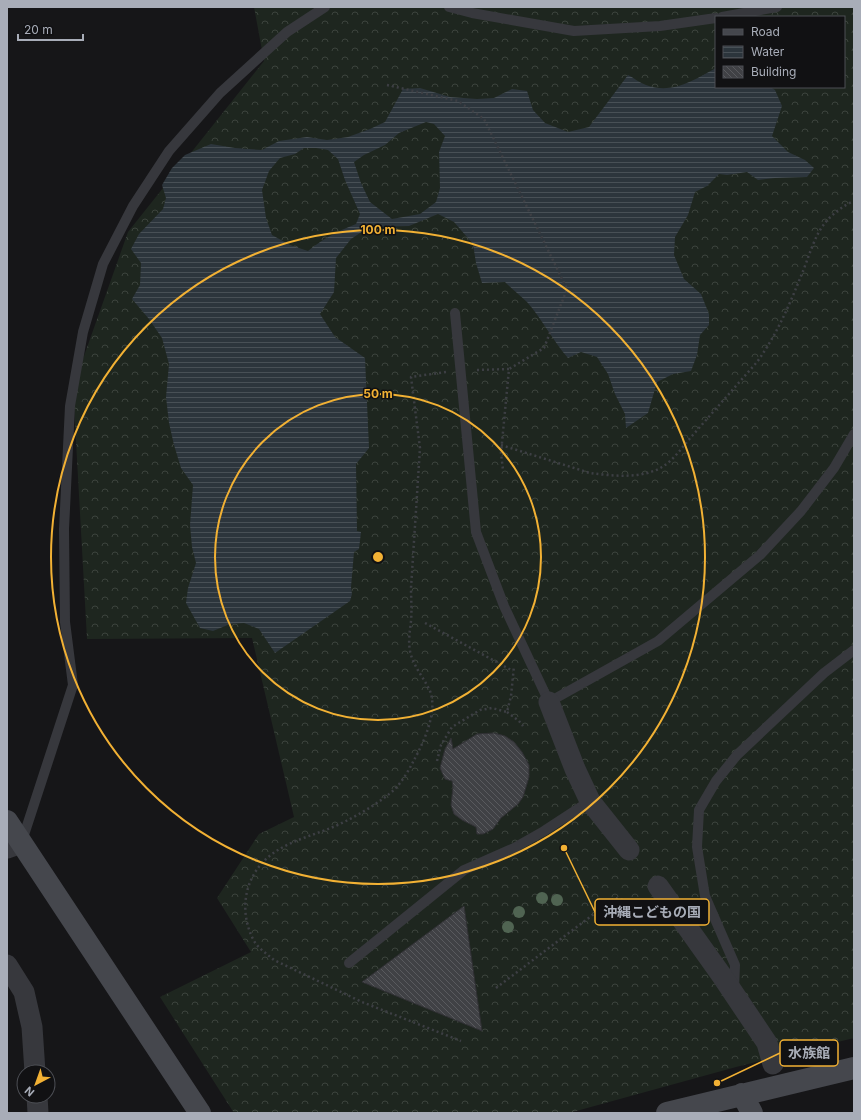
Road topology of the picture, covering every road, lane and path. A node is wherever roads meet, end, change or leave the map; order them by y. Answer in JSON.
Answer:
{"nodes":[{"id":1,"x":325,"y":7,"type":"edge"},
{"id":2,"x":449,"y":7,"type":"edge"},
{"id":3,"x":777,"y":7,"type":"edge"},
{"id":4,"x":728,"y":16,"type":"edge"},
{"id":5,"x":715,"y":18,"type":"edge"},
{"id":6,"x":387,"y":85,"type":"dead end"},
{"id":7,"x":854,"y":201,"type":"edge"},
{"id":8,"x":455,"y":313,"type":"dead end"},
{"id":9,"x":509,"y":369,"type":"junction"},
{"id":10,"x":460,"y":370,"type":"junction"},
{"id":11,"x":854,"y":434,"type":"edge"},
{"id":12,"x":502,"y":445,"type":"junction"},
{"id":13,"x":503,"y":470,"type":"dead end"},
{"id":14,"x":425,"y":623,"type":"dead end"},
{"id":15,"x":854,"y":650,"type":"edge"},
{"id":16,"x":529,"y":658,"type":"junction"},
{"id":17,"x":513,"y":671,"type":"junction"},
{"id":18,"x":550,"y":702,"type":"junction"},
{"id":19,"x":507,"y":712,"type":"junction"},
{"id":20,"x":523,"y":726,"type":"dead end"},
{"id":21,"x":437,"y":761,"type":"dead end"},
{"id":22,"x":590,"y":801,"type":"junction"},
{"id":23,"x":7,"y":821,"type":"edge"},
{"id":24,"x":14,"y":846,"type":"edge"},
{"id":25,"x":630,"y":850,"type":"dead end"},
{"id":26,"x":662,"y":893,"type":"joint"},
{"id":27,"x":349,"y":963,"type":"dead end"},
{"id":28,"x":7,"y":964,"type":"edge"},
{"id":29,"x":496,"y":988,"type":"dead end"},
{"id":30,"x":734,"y":993,"type":"junction"},
{"id":31,"x":461,"y":1041,"type":"dead end"},
{"id":32,"x":34,"y":1064,"type":"edge"},
{"id":33,"x":773,"y":1064,"type":"dead end"},
{"id":34,"x":854,"y":1068,"type":"edge"},
{"id":35,"x":741,"y":1104,"type":"edge"},
{"id":36,"x":200,"y":1113,"type":"edge"},
{"id":37,"x":667,"y":1113,"type":"edge"},
{"id":38,"x":752,"y":1113,"type":"edge"}],
"edges":[{"from":1,"to":24,"type":"lane"},
{"from":2,"to":5,"type":"lane"},
{"from":3,"to":4,"type":"lane"},
{"from":6,"to":9,"type":"path"},
{"from":7,"to":12,"type":"path"},
{"from":8,"to":10,"type":"lane"},
{"from":9,"to":10,"type":"path"},
{"from":9,"to":12,"type":"path"},
{"from":10,"to":16,"type":"lane"},
{"from":10,"to":31,"type":"path"},
{"from":11,"to":18,"type":"lane"},
{"from":12,"to":13,"type":"path"},
{"from":14,"to":17,"type":"path"},
{"from":15,"to":30,"type":"lane"},
{"from":16,"to":17,"type":"path"},
{"from":16,"to":18,"type":"lane"},
{"from":17,"to":19,"type":"path"},
{"from":18,"to":22,"type":"street"},
{"from":19,"to":20,"type":"path"},
{"from":19,"to":21,"type":"path"},
{"from":22,"to":25,"type":"street"},
{"from":22,"to":27,"type":"lane"},
{"from":23,"to":24,"type":"street"},
{"from":24,"to":36,"type":"street"},
{"from":26,"to":29,"type":"path"},
{"from":26,"to":30,"type":"street"},
{"from":28,"to":32,"type":"street"},
{"from":30,"to":33,"type":"street"},
{"from":34,"to":35,"type":"street"},
{"from":35,"to":37,"type":"street"},
{"from":35,"to":38,"type":"street"}]}
